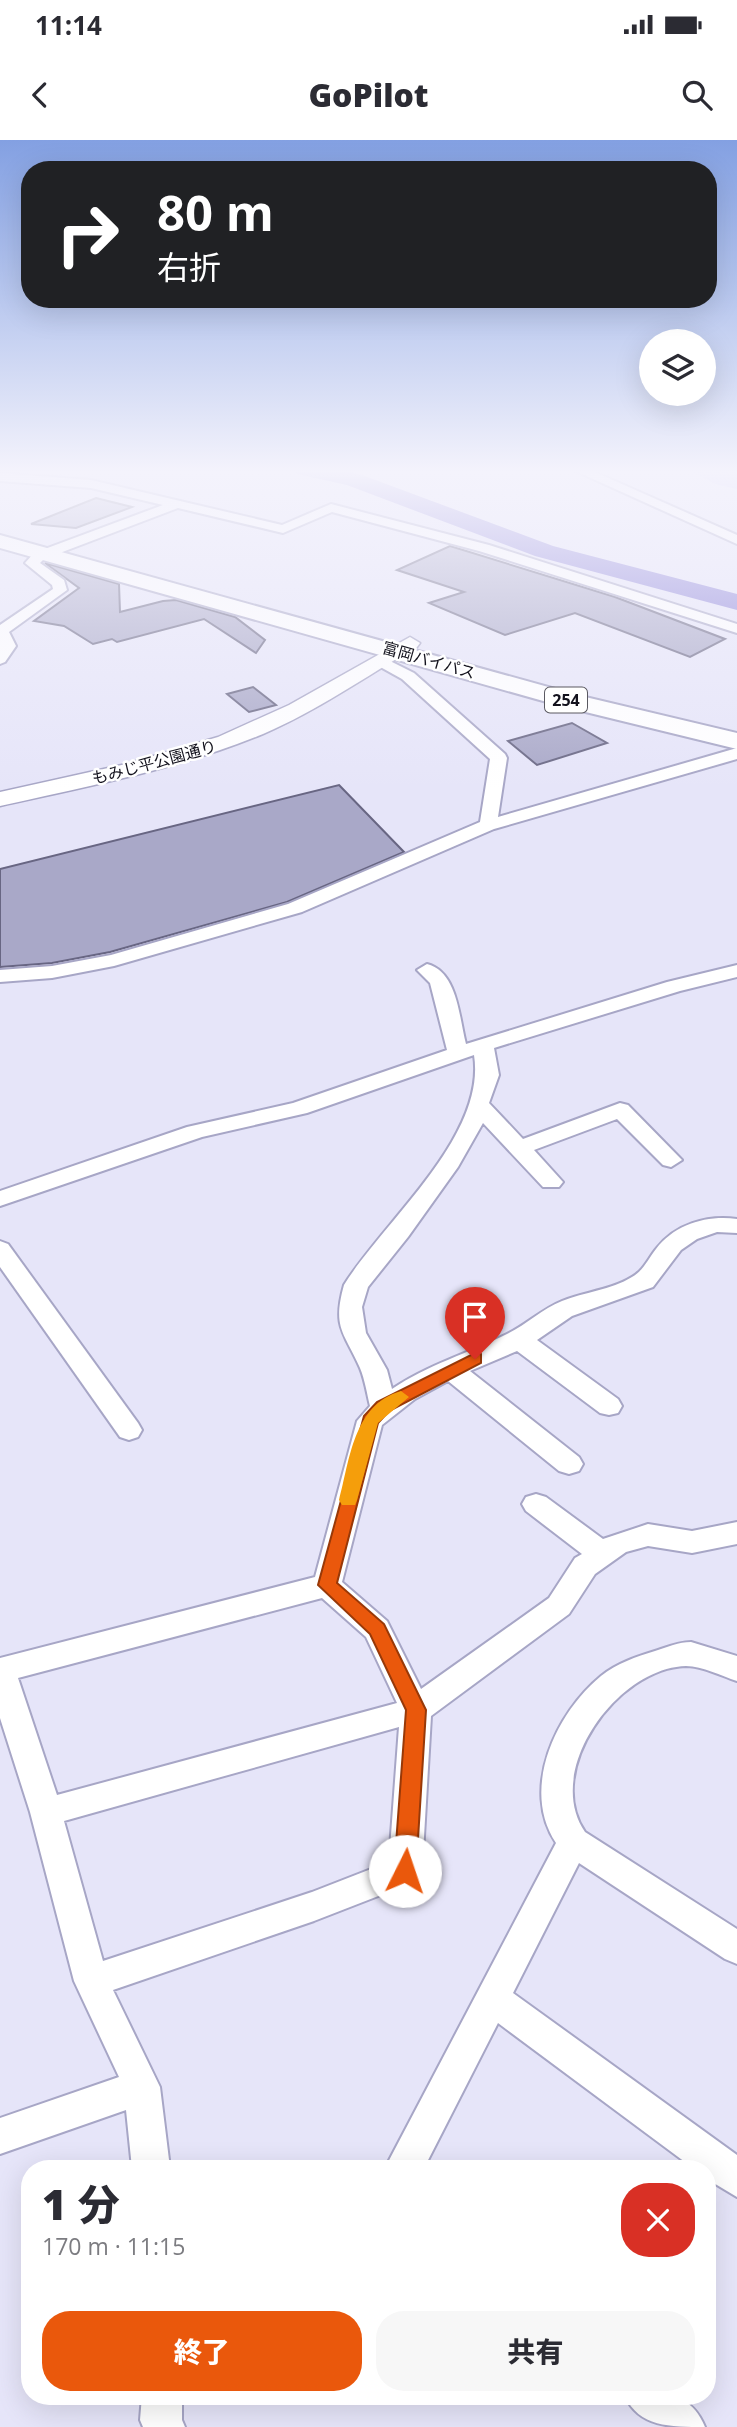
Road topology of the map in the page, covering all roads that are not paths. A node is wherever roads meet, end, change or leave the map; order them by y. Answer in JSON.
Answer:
{"nodes":[{"id":1,"x":49,"y":576,"type":"edge"},
{"id":2,"x":140,"y":576,"type":"edge"},
{"id":3,"x":571,"y":576,"type":"edge"},
{"id":4,"x":737,"y":629,"type":"edge"},
{"id":5,"x":396,"y":651,"type":"junction"},
{"id":6,"x":0,"y":659,"type":"edge"},
{"id":7,"x":737,"y":729,"type":"edge"},
{"id":8,"x":737,"y":741,"type":"edge"},
{"id":9,"x":737,"y":753,"type":"edge"},
{"id":10,"x":0,"y":799,"type":"edge"},
{"id":11,"x":488,"y":825,"type":"junction"},
{"id":12,"x":427,"y":970,"type":"dead end"},
{"id":13,"x":737,"y":971,"type":"edge"},
{"id":14,"x":0,"y":976,"type":"edge"},
{"id":15,"x":484,"y":1045,"type":"junction"},
{"id":16,"x":458,"y":1054,"type":"junction"},
{"id":17,"x":478,"y":1104,"type":"junction"},
{"id":18,"x":519,"y":1148,"type":"junction"},
{"id":19,"x":671,"y":1160,"type":"dead end"},
{"id":20,"x":551,"y":1182,"type":"dead end"},
{"id":21,"x":0,"y":1199,"type":"edge"},
{"id":22,"x":737,"y":1226,"type":"edge"},
{"id":23,"x":0,"y":1249,"type":"edge"},
{"id":24,"x":518,"y":1339,"type":"junction"},
{"id":25,"x":452,"y":1368,"type":"junction"},
{"id":26,"x":609,"y":1406,"type":"dead end"},
{"id":27,"x":383,"y":1407,"type":"junction"},
{"id":28,"x":130,"y":1430,"type":"dead end"},
{"id":29,"x":569,"y":1464,"type":"dead end"},
{"id":30,"x":536,"y":1504,"type":"dead end"},
{"id":31,"x":737,"y":1533,"type":"edge"},
{"id":32,"x":602,"y":1554,"type":"junction"},
{"id":33,"x":327,"y":1585,"type":"junction"},
{"id":34,"x":737,"y":1669,"type":"edge"},
{"id":35,"x":0,"y":1671,"type":"edge"},
{"id":36,"x":416,"y":1710,"type":"junction"},
{"id":37,"x":46,"y":1812,"type":"junction"},
{"id":38,"x":573,"y":1842,"type":"junction"},
{"id":39,"x":737,"y":1948,"type":"edge"},
{"id":40,"x":90,"y":1982,"type":"junction"},
{"id":41,"x":494,"y":1999,"type":"junction"},
{"id":42,"x":142,"y":2087,"type":"junction"},
{"id":43,"x":0,"y":2136,"type":"edge"},
{"id":44,"x":150,"y":2160,"type":"edge"},
{"id":45,"x":408,"y":2160,"type":"edge"},
{"id":46,"x":713,"y":2160,"type":"edge"},
{"id":47,"x":716,"y":2163,"type":"edge"},
{"id":48,"x":737,"y":2178,"type":"edge"},
{"id":49,"x":162,"y":2405,"type":"edge"},
{"id":50,"x":656,"y":2405,"type":"edge"},
{"id":51,"x":164,"y":2427,"type":"edge"},
{"id":52,"x":684,"y":2427,"type":"edge"}],
"edges":[{"from":1,"to":6,"type":"street"},
{"from":2,"to":5,"type":"highway","name":"富岡バイパス","number":"254"},
{"from":3,"to":4,"type":"street"},
{"from":5,"to":7,"type":"highway","name":"富岡バイパス","number":"254"},
{"from":5,"to":8,"type":"highway","name":"富岡バイパス","number":"254"},
{"from":5,"to":10,"type":"street","name":"もみじ平公園通り"},
{"from":5,"to":11,"type":"street"},
{"from":9,"to":11,"type":"street"},
{"from":11,"to":14,"type":"street"},
{"from":12,"to":16,"type":"street"},
{"from":13,"to":15,"type":"street"},
{"from":15,"to":16,"type":"street"},
{"from":15,"to":17,"type":"street"},
{"from":16,"to":21,"type":"street"},
{"from":17,"to":18,"type":"street"},
{"from":17,"to":27,"type":"street"},
{"from":18,"to":19,"type":"street"},
{"from":18,"to":20,"type":"street"},
{"from":22,"to":24,"type":"street"},
{"from":23,"to":28,"type":"street"},
{"from":24,"to":25,"type":"street"},
{"from":24,"to":26,"type":"street"},
{"from":25,"to":27,"type":"street"},
{"from":25,"to":29,"type":"street"},
{"from":27,"to":33,"type":"street"},
{"from":30,"to":32,"type":"street"},
{"from":31,"to":32,"type":"street"},
{"from":32,"to":36,"type":"street"},
{"from":33,"to":35,"type":"street"},
{"from":33,"to":36,"type":"street"},
{"from":34,"to":38,"type":"street"},
{"from":35,"to":37,"type":"street"},
{"from":36,"to":37,"type":"street"},
{"from":36,"to":40,"type":"street"},
{"from":37,"to":40,"type":"street"},
{"from":38,"to":39,"type":"street"},
{"from":38,"to":41,"type":"street"},
{"from":40,"to":42,"type":"street"},
{"from":41,"to":45,"type":"street"},
{"from":41,"to":46,"type":"street"},
{"from":42,"to":43,"type":"street"},
{"from":42,"to":44,"type":"street"},
{"from":47,"to":48,"type":"street"},
{"from":49,"to":51,"type":"street"},
{"from":50,"to":52,"type":"street"}]}
